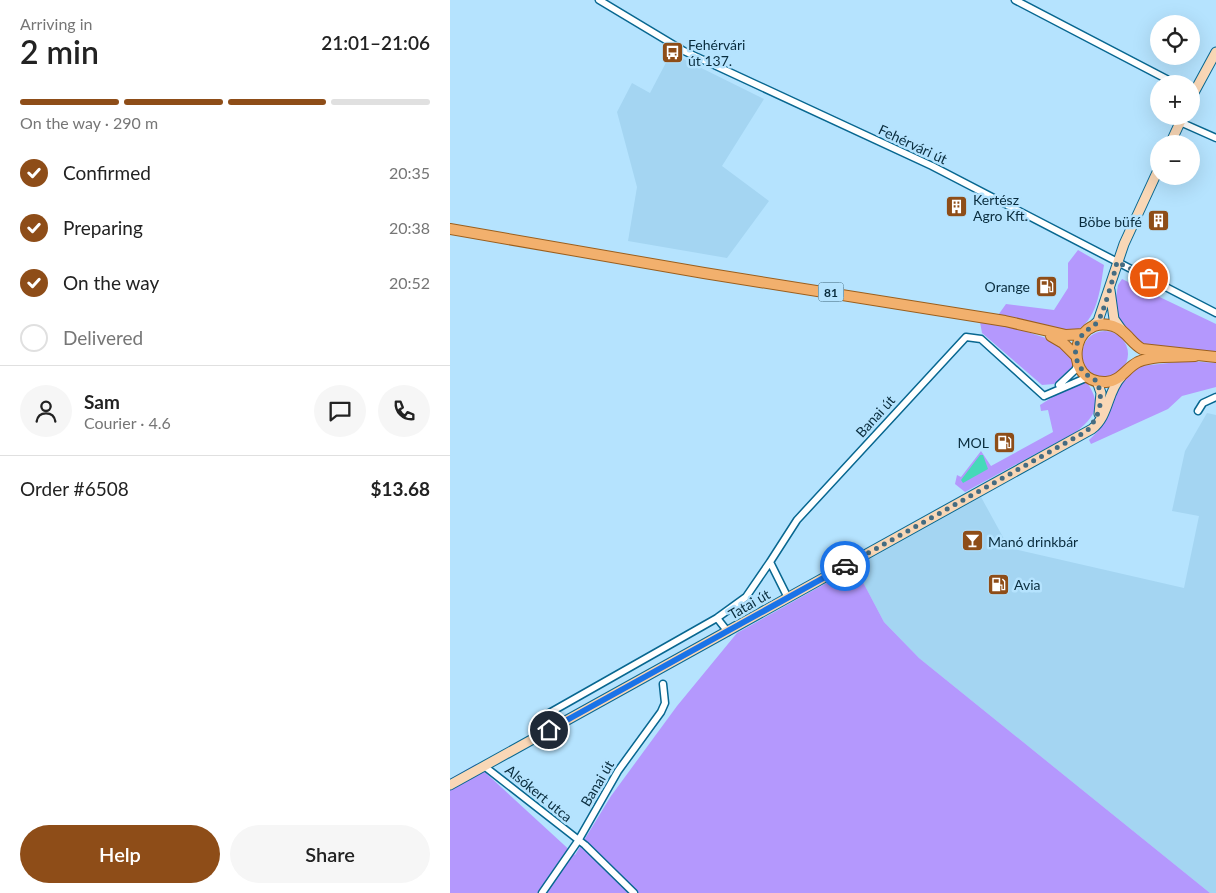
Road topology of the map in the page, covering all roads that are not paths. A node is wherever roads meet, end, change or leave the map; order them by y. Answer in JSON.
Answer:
{"nodes":[{"id":1,"x":599,"y":0,"type":"edge"},
{"id":2,"x":1015,"y":0,"type":"edge"},
{"id":3,"x":1216,"y":52,"type":"edge"},
{"id":4,"x":1159,"y":75,"type":"edge"},
{"id":5,"x":1200,"y":80,"type":"edge"},
{"id":6,"x":1193,"y":125,"type":"edge"},
{"id":7,"x":1216,"y":138,"type":"edge"},
{"id":8,"x":1151,"y":185,"type":"edge"},
{"id":9,"x":450,"y":228,"type":"edge"},
{"id":10,"x":1117,"y":262,"type":"junction"},
{"id":11,"x":1110,"y":288,"type":"junction"},
{"id":12,"x":1216,"y":313,"type":"edge"},
{"id":13,"x":1044,"y":331,"type":"junction"},
{"id":14,"x":1087,"y":331,"type":"junction"},
{"id":15,"x":1126,"y":334,"type":"junction"},
{"id":16,"x":1195,"y":356,"type":"junction"},
{"id":17,"x":1216,"y":357,"type":"edge"},
{"id":18,"x":1077,"y":360,"type":"junction"},
{"id":19,"x":1126,"y":372,"type":"junction"},
{"id":20,"x":1093,"y":379,"type":"junction"},
{"id":21,"x":1044,"y":396,"type":"junction"},
{"id":22,"x":1216,"y":397,"type":"edge"},
{"id":23,"x":1198,"y":411,"type":"dead end"},
{"id":24,"x":1087,"y":431,"type":"junction"},
{"id":25,"x":770,"y":562,"type":"junction"},
{"id":26,"x":788,"y":598,"type":"junction"},
{"id":27,"x":717,"y":618,"type":"junction"},
{"id":28,"x":728,"y":632,"type":"junction"},
{"id":29,"x":662,"y":684,"type":"dead end"},
{"id":30,"x":544,"y":716,"type":"dead end"},
{"id":31,"x":484,"y":766,"type":"junction"},
{"id":32,"x":450,"y":785,"type":"edge"},
{"id":33,"x":578,"y":841,"type":"junction"},
{"id":34,"x":542,"y":893,"type":"edge"},
{"id":35,"x":634,"y":893,"type":"edge"}],
"edges":[{"from":1,"to":10,"type":"street","name":"Fehérvári út"},
{"from":2,"to":4,"type":"street"},
{"from":3,"to":5,"type":"street"},
{"from":6,"to":7,"type":"street"},
{"from":8,"to":10,"type":"street"},
{"from":9,"to":13,"type":"main road","number":"81"},
{"from":10,"to":11,"type":"street"},
{"from":10,"to":12,"type":"street","name":"Fehérvári út"},
{"from":11,"to":14,"type":"street"},
{"from":11,"to":15,"type":"street"},
{"from":13,"to":14,"type":"main road","number":"81"},
{"from":13,"to":18,"type":"main road","number":"81"},
{"from":14,"to":15,"type":"main road","number":"81"},
{"from":14,"to":18,"type":"main road"},
{"from":15,"to":16,"type":"main road","number":"81"},
{"from":15,"to":19,"type":"main road"},
{"from":16,"to":17,"type":"main road","number":"81"},
{"from":16,"to":19,"type":"main road","number":"81"},
{"from":18,"to":20,"type":"main road","number":"81"},
{"from":18,"to":21,"type":"street"},
{"from":19,"to":20,"type":"main road","number":"81"},
{"from":19,"to":24,"type":"street","name":"Tatai út"},
{"from":20,"to":21,"type":"street"},
{"from":20,"to":24,"type":"street"},
{"from":21,"to":25,"type":"street","name":"Banai út"},
{"from":22,"to":23,"type":"street"},
{"from":24,"to":26,"type":"street","name":"Tatai út"},
{"from":25,"to":26,"type":"street"},
{"from":25,"to":27,"type":"street","name":"Tatai út"},
{"from":26,"to":28,"type":"street","name":"Tatai út"},
{"from":27,"to":28,"type":"street"},
{"from":27,"to":30,"type":"street","name":"Tatai út"},
{"from":28,"to":31,"type":"street","name":"Tatai út"},
{"from":29,"to":33,"type":"street","name":"Banai út"},
{"from":31,"to":32,"type":"street","name":"Tatai út"},
{"from":31,"to":33,"type":"street","name":"Alsókert utca"},
{"from":33,"to":34,"type":"street","name":"Banai út"},
{"from":33,"to":35,"type":"street","name":"Alsókert utca"}]}
